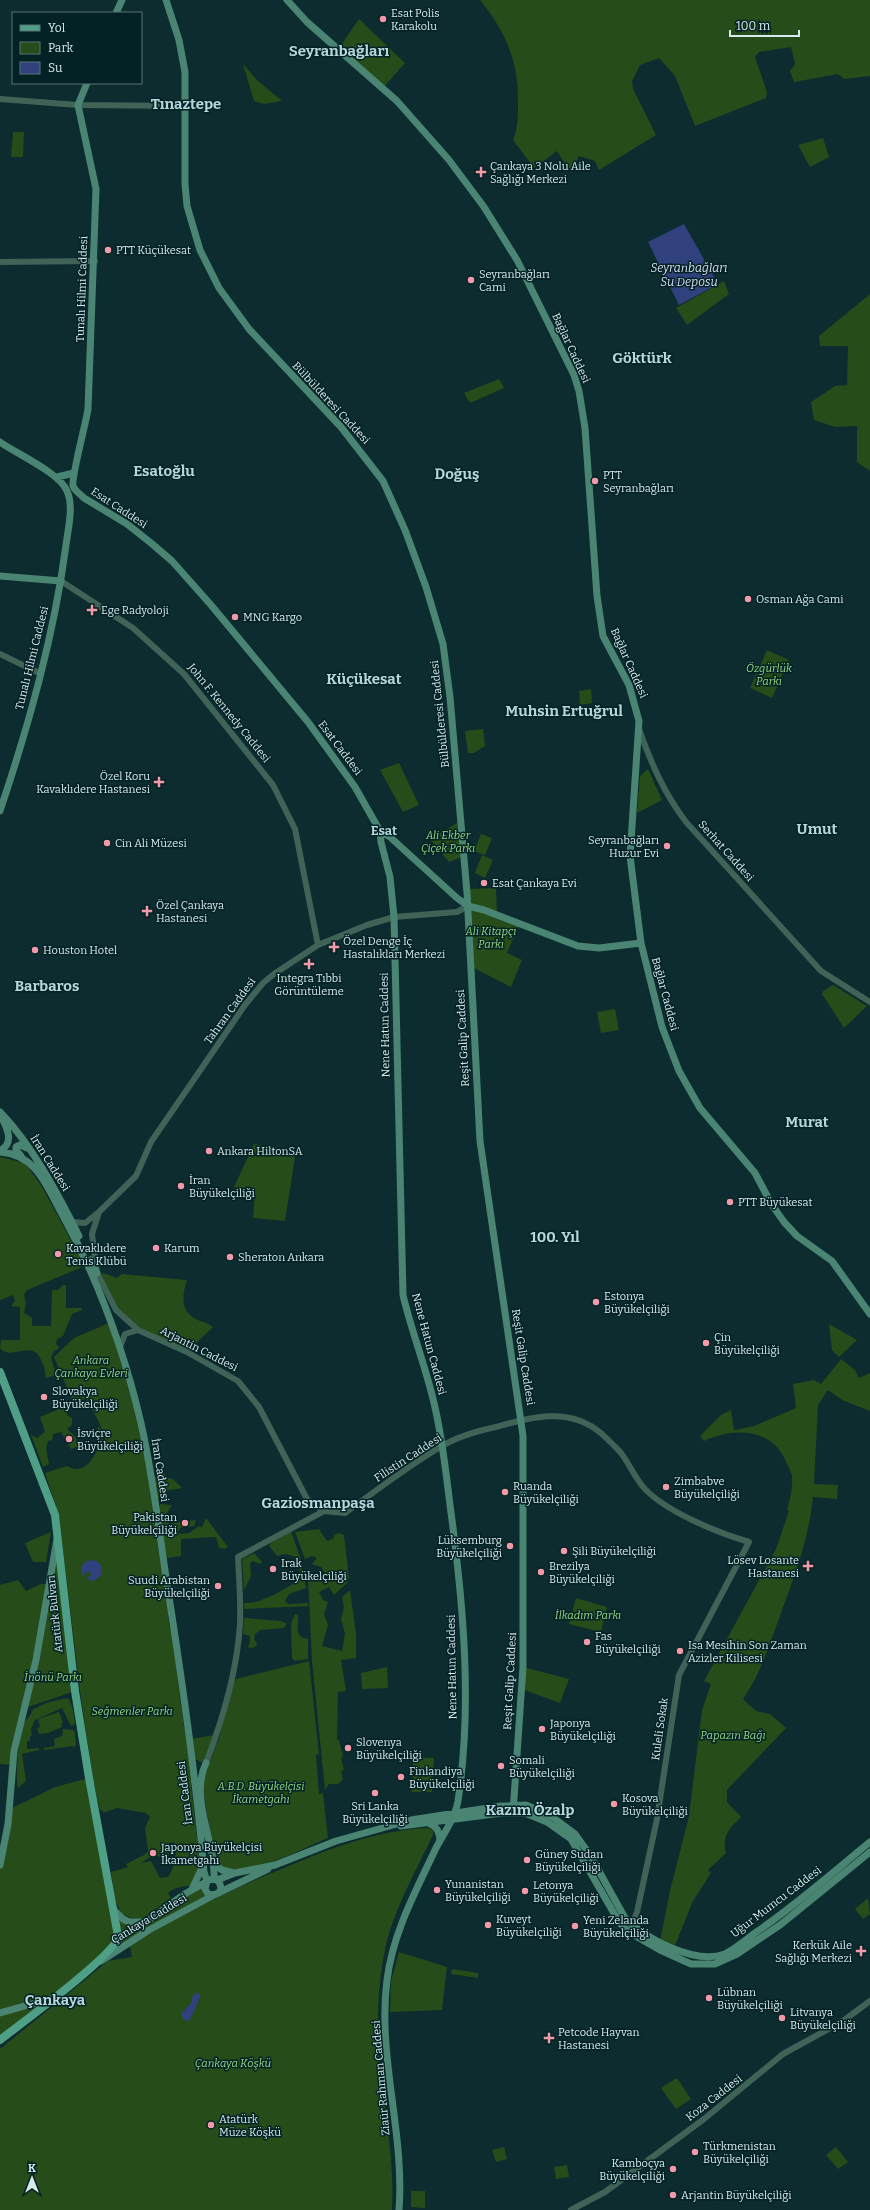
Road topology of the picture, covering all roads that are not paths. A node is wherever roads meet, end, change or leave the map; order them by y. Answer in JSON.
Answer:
{"nodes":[{"id":1,"x":122,"y":0,"type":"edge"},
{"id":2,"x":166,"y":0,"type":"edge"},
{"id":3,"x":287,"y":0,"type":"edge"},
{"id":4,"x":116,"y":12,"type":"edge"},
{"id":5,"x":87,"y":84,"type":"edge"},
{"id":6,"x":0,"y":99,"type":"edge"},
{"id":7,"x":78,"y":105,"type":"junction"},
{"id":8,"x":186,"y":106,"type":"junction"},
{"id":9,"x":95,"y":261,"type":"junction"},
{"id":10,"x":0,"y":262,"type":"edge"},
{"id":11,"x":0,"y":442,"type":"edge"},
{"id":12,"x":74,"y":473,"type":"junction"},
{"id":13,"x":57,"y":477,"type":"junction"},
{"id":14,"x":84,"y":498,"type":"junction"},
{"id":15,"x":70,"y":506,"type":"junction"},
{"id":16,"x":0,"y":576,"type":"edge"},
{"id":17,"x":61,"y":581,"type":"junction"},
{"id":18,"x":0,"y":654,"type":"edge"},
{"id":19,"x":41,"y":674,"type":"junction"},
{"id":20,"x":639,"y":729,"type":"junction"},
{"id":21,"x":0,"y":811,"type":"edge"},
{"id":22,"x":380,"y":831,"type":"junction"},
{"id":23,"x":468,"y":906,"type":"junction"},
{"id":24,"x":394,"y":917,"type":"junction"},
{"id":25,"x":641,"y":943,"type":"junction"},
{"id":26,"x":318,"y":945,"type":"junction"},
{"id":27,"x":870,"y":1002,"type":"edge"},
{"id":28,"x":0,"y":1112,"type":"edge"},
{"id":29,"x":28,"y":1148,"type":"junction"},
{"id":30,"x":0,"y":1152,"type":"edge"},
{"id":31,"x":22,"y":1157,"type":"junction"},
{"id":32,"x":99,"y":1212,"type":"junction"},
{"id":33,"x":72,"y":1222,"type":"junction"},
{"id":34,"x":97,"y":1273,"type":"junction"},
{"id":35,"x":857,"y":1295,"type":"junction"},
{"id":36,"x":870,"y":1305,"type":"edge"},
{"id":37,"x":870,"y":1314,"type":"edge"},
{"id":38,"x":138,"y":1330,"type":"junction"},
{"id":39,"x":120,"y":1347,"type":"junction"},
{"id":40,"x":0,"y":1372,"type":"edge"},
{"id":41,"x":522,"y":1419,"type":"junction"},
{"id":42,"x":442,"y":1445,"type":"junction"},
{"id":43,"x":324,"y":1511,"type":"junction"},
{"id":44,"x":58,"y":1535,"type":"junction"},
{"id":45,"x":749,"y":1542,"type":"joint"},
{"id":46,"x":192,"y":1759,"type":"junction"},
{"id":47,"x":206,"y":1763,"type":"junction"},
{"id":48,"x":513,"y":1805,"type":"junction"},
{"id":49,"x":513,"y":1813,"type":"junction"},
{"id":50,"x":453,"y":1817,"type":"junction"},
{"id":51,"x":429,"y":1823,"type":"junction"},
{"id":52,"x":387,"y":1828,"type":"junction"},
{"id":53,"x":440,"y":1841,"type":"junction"},
{"id":54,"x":870,"y":1842,"type":"edge"},
{"id":55,"x":870,"y":1852,"type":"edge"},
{"id":56,"x":213,"y":1863,"type":"junction"},
{"id":57,"x":0,"y":1865,"type":"edge"},
{"id":58,"x":276,"y":1865,"type":"junction"},
{"id":59,"x":203,"y":1866,"type":"junction"},
{"id":60,"x":235,"y":1873,"type":"junction"},
{"id":61,"x":211,"y":1881,"type":"junction"},
{"id":62,"x":191,"y":1890,"type":"junction"},
{"id":63,"x":216,"y":1894,"type":"junction"},
{"id":64,"x":114,"y":1910,"type":"junction"},
{"id":65,"x":777,"y":1922,"type":"junction"},
{"id":66,"x":632,"y":1925,"type":"junction"},
{"id":67,"x":627,"y":1931,"type":"junction"},
{"id":68,"x":96,"y":1965,"type":"junction"},
{"id":69,"x":53,"y":1998,"type":"junction"},
{"id":70,"x":870,"y":2001,"type":"edge"},
{"id":71,"x":0,"y":2013,"type":"edge"},
{"id":72,"x":0,"y":2040,"type":"edge"},
{"id":73,"x":399,"y":2210,"type":"edge"},
{"id":74,"x":571,"y":2210,"type":"edge"}],
"edges":[{"from":1,"to":4,"type":"main road"},
{"from":2,"to":8,"type":"main road","name":"Bülbülderesi Caddesi"},
{"from":3,"to":20,"type":"main road","name":"Bağlar Caddesi"},
{"from":5,"to":7,"type":"main road"},
{"from":6,"to":7,"type":"street"},
{"from":7,"to":8,"type":"street"},
{"from":7,"to":9,"type":"main road","name":"Tunalı Hilmi Caddesi"},
{"from":8,"to":23,"type":"main road","name":"Bülbülderesi Caddesi"},
{"from":9,"to":10,"type":"street"},
{"from":9,"to":12,"type":"main road","name":"Tunalı Hilmi Caddesi"},
{"from":11,"to":13,"type":"main road"},
{"from":12,"to":13,"type":"main road"},
{"from":12,"to":14,"type":"main road","name":"Esat Caddesi"},
{"from":13,"to":15,"type":"main road"},
{"from":14,"to":15,"type":"main road"},
{"from":14,"to":22,"type":"main road","name":"Esat Caddesi"},
{"from":15,"to":17,"type":"main road","name":"Tunalı Hilmi Caddesi"},
{"from":16,"to":17,"type":"main road","name":"John F. Kennedy Caddesi"},
{"from":17,"to":19,"type":"main road","name":"Tunalı Hilmi Caddesi"},
{"from":17,"to":26,"type":"street","name":"John F. Kennedy Caddesi"},
{"from":18,"to":19,"type":"street"},
{"from":19,"to":21,"type":"main road","name":"Tunalı Hilmi Caddesi"},
{"from":20,"to":25,"type":"main road","name":"Bağlar Caddesi"},
{"from":20,"to":27,"type":"street","name":"Serhat Caddesi"},
{"from":22,"to":23,"type":"main road","name":"Esat Caddesi"},
{"from":22,"to":24,"type":"main road","name":"Nene Hatun Caddesi"},
{"from":23,"to":24,"type":"street","name":"Tahran Caddesi"},
{"from":23,"to":25,"type":"main road","name":"Esat Caddesi"},
{"from":23,"to":41,"type":"main road","name":"Reşit Galip Caddesi"},
{"from":24,"to":26,"type":"street","name":"Tahran Caddesi"},
{"from":24,"to":42,"type":"main road","name":"Nene Hatun Caddesi"},
{"from":25,"to":35,"type":"main road","name":"Bağlar Caddesi"},
{"from":26,"to":32,"type":"street","name":"Tahran Caddesi"},
{"from":28,"to":29,"type":"main road","name":"İran Caddesi"},
{"from":28,"to":30,"type":"main road"},
{"from":29,"to":31,"type":"main road"},
{"from":29,"to":33,"type":"main road","name":"İran Caddesi"},
{"from":30,"to":31,"type":"main road","name":"İran Caddesi"},
{"from":31,"to":39,"type":"main road","name":"İran Caddesi"},
{"from":32,"to":33,"type":"street","name":"Tahran Caddesi"},
{"from":32,"to":34,"type":"street","name":"Tahran Caddesi"},
{"from":33,"to":34,"type":"main road","name":"İran Caddesi"},
{"from":34,"to":38,"type":"street","name":"Arjantin Caddesi"},
{"from":35,"to":36,"type":"main road","name":"Bağlar Caddesi"},
{"from":35,"to":37,"type":"main road","name":"Bağlar Caddesi"},
{"from":38,"to":39,"type":"street"},
{"from":38,"to":43,"type":"street","name":"Arjantin Caddesi"},
{"from":39,"to":46,"type":"main road","name":"İran Caddesi"},
{"from":40,"to":44,"type":"main road","name":"Atatürk Bulvarı"},
{"from":41,"to":42,"type":"street","name":"Filistin Caddesi"},
{"from":41,"to":45,"type":"street","name":"Filistin Caddesi"},
{"from":41,"to":48,"type":"main road","name":"Reşit Galip Caddesi"},
{"from":42,"to":43,"type":"street","name":"Filistin Caddesi"},
{"from":42,"to":50,"type":"main road","name":"Nene Hatun Caddesi"},
{"from":43,"to":47,"type":"street"},
{"from":44,"to":57,"type":"main road"},
{"from":44,"to":64,"type":"main road","name":"Atatürk Bulvarı"},
{"from":45,"to":66,"type":"street","name":"Kuleli Sokak"},
{"from":46,"to":47,"type":"main road"},
{"from":46,"to":59,"type":"main road","name":"İran Caddesi"},
{"from":47,"to":56,"type":"main road","name":"İran Caddesi"},
{"from":48,"to":49,"type":"main road","name":"Reşit Galip Caddesi"},
{"from":48,"to":50,"type":"main road","name":"Çankaya Caddesi"},
{"from":48,"to":66,"type":"main road","name":"Uğur Mumcu Caddesi"},
{"from":49,"to":50,"type":"main road","name":"Çankaya Caddesi"},
{"from":49,"to":67,"type":"main road","name":"Uğur Mumcu Caddesi"},
{"from":50,"to":51,"type":"main road","name":"Çankaya Caddesi"},
{"from":50,"to":52,"type":"main road","name":"Çankaya Caddesi"},
{"from":50,"to":53,"type":"main road","name":"Ziaür Rahman Caddesi"},
{"from":51,"to":52,"type":"main road","name":"Çankaya Caddesi"},
{"from":51,"to":53,"type":"main road"},
{"from":52,"to":58,"type":"main road","name":"Çankaya Caddesi"},
{"from":53,"to":73,"type":"main road","name":"Ziaür Rahman Caddesi"},
{"from":54,"to":65,"type":"main road","name":"Uğur Mumcu Caddesi"},
{"from":55,"to":65,"type":"main road","name":"Uğur Mumcu Caddesi"},
{"from":56,"to":60,"type":"main road"},
{"from":56,"to":61,"type":"main road","name":"İran Caddesi"},
{"from":58,"to":60,"type":"main road","name":"Çankaya Caddesi"},
{"from":58,"to":63,"type":"main road","name":"Çankaya Caddesi"},
{"from":59,"to":61,"type":"main road","name":"İran Caddesi"},
{"from":59,"to":62,"type":"main road"},
{"from":60,"to":61,"type":"main road","name":"Çankaya Caddesi"},
{"from":61,"to":62,"type":"main road","name":"Çankaya Caddesi"},
{"from":61,"to":63,"type":"main road"},
{"from":61,"to":63,"type":"main road"},
{"from":62,"to":64,"type":"main road","name":"Çankaya Caddesi"},
{"from":63,"to":68,"type":"main road","name":"Çankaya Caddesi"},
{"from":64,"to":68,"type":"main road","name":"Çankaya Caddesi"},
{"from":65,"to":66,"type":"main road","name":"Uğur Mumcu Caddesi"},
{"from":65,"to":67,"type":"main road","name":"Uğur Mumcu Caddesi"},
{"from":66,"to":67,"type":"street","name":"Kuleli Sokak"},
{"from":68,"to":69,"type":"main road","name":"Çankaya Caddesi"},
{"from":69,"to":71,"type":"main road"},
{"from":69,"to":72,"type":"main road","name":"Çankaya Caddesi"},
{"from":70,"to":74,"type":"street","name":"Koza Caddesi"}]}
